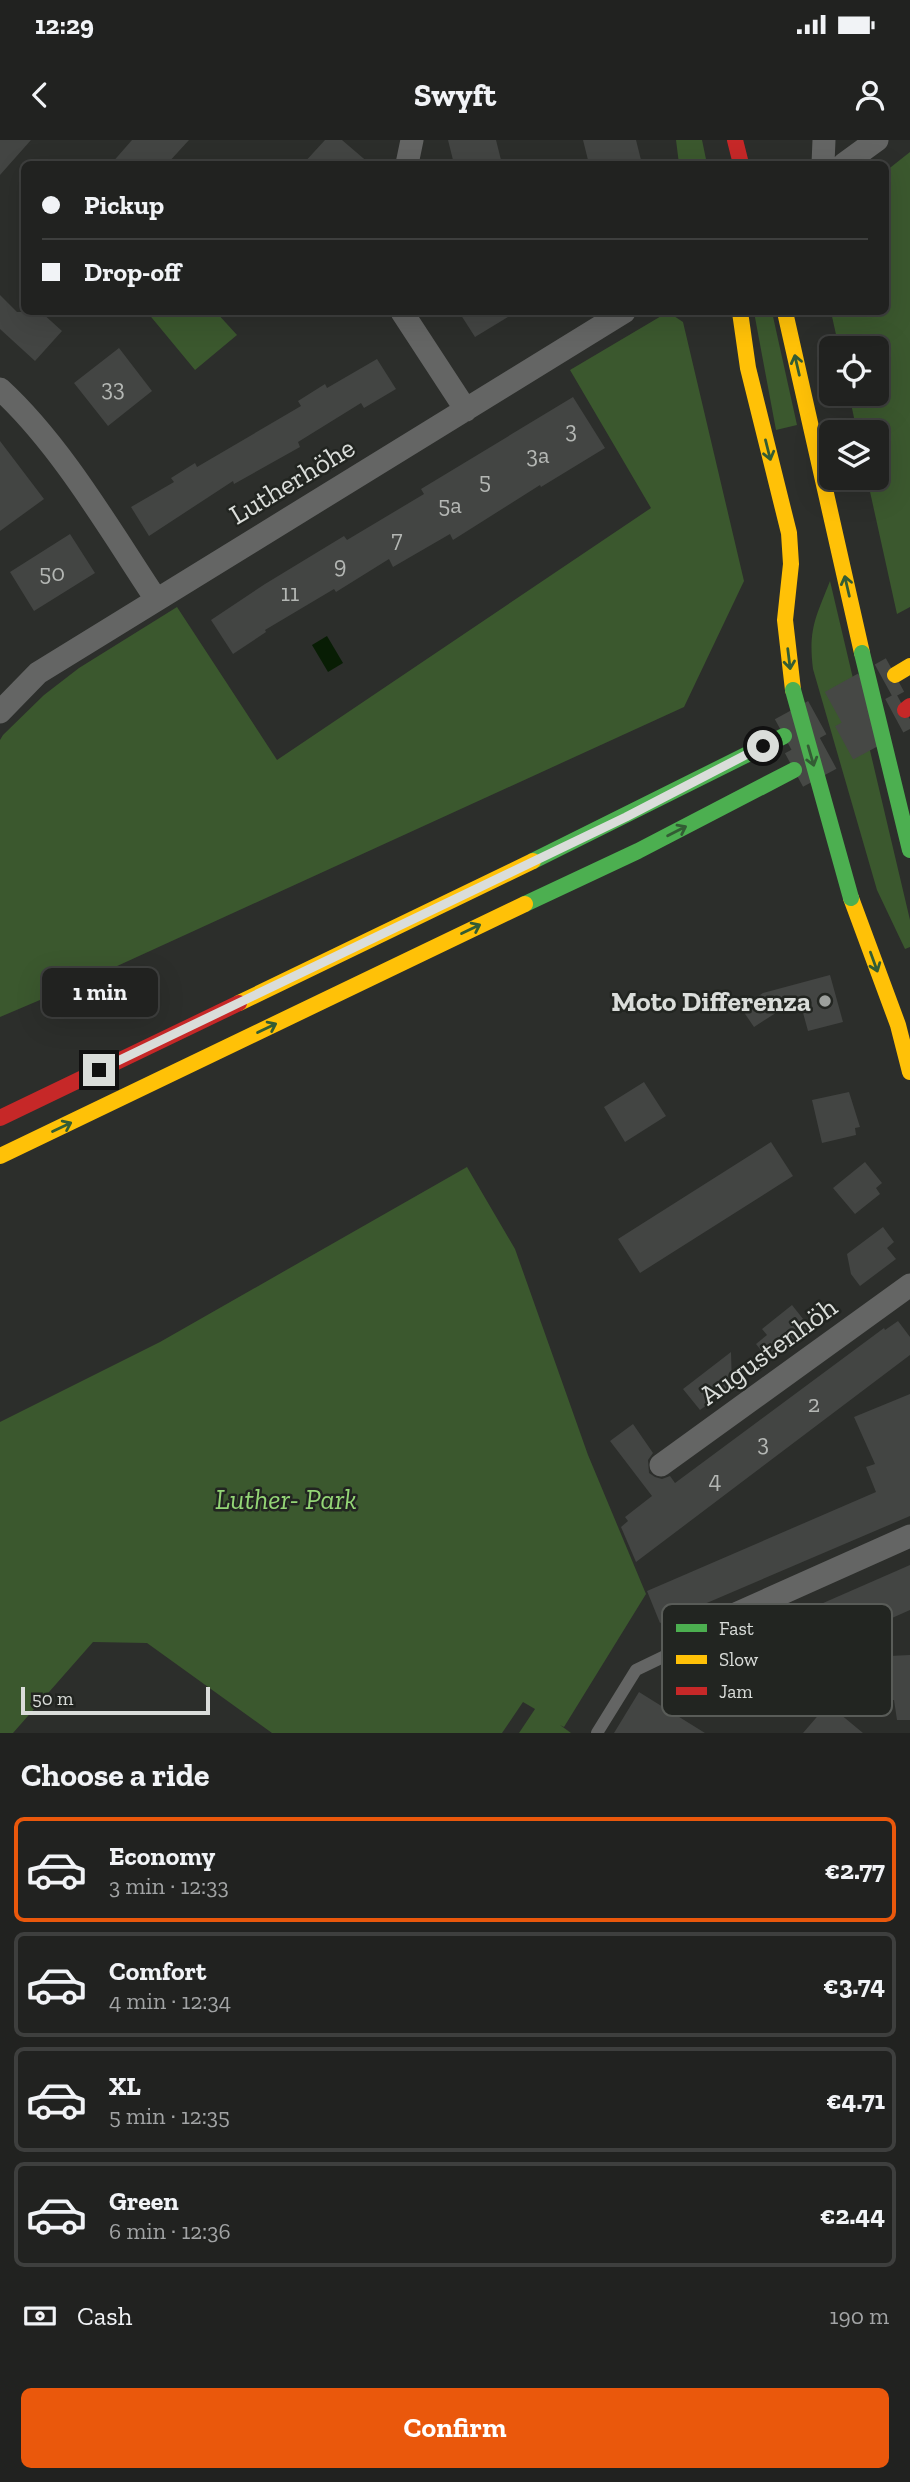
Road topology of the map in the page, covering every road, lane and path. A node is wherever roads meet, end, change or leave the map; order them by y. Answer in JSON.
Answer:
{"nodes":[{"id":1,"x":412,"y":140,"type":"edge"},
{"id":2,"x":736,"y":140,"type":"edge"},
{"id":3,"x":824,"y":140,"type":"edge"},
{"id":4,"x":877,"y":140,"type":"edge"},
{"id":5,"x":408,"y":161,"type":"edge"},
{"id":6,"x":740,"y":161,"type":"edge"},
{"id":7,"x":823,"y":161,"type":"edge"},
{"id":8,"x":849,"y":161,"type":"edge"},
{"id":9,"x":404,"y":315,"type":"edge"},
{"id":10,"x":619,"y":315,"type":"edge"},
{"id":11,"x":740,"y":315,"type":"edge"},
{"id":12,"x":786,"y":315,"type":"edge"},
{"id":13,"x":0,"y":389,"type":"edge"},
{"id":14,"x":466,"y":410,"type":"junction"},
{"id":15,"x":156,"y":599,"type":"junction"},
{"id":16,"x":910,"y":666,"type":"edge"},
{"id":17,"x":895,"y":675,"type":"tunnel mouth"},
{"id":18,"x":0,"y":712,"type":"edge"},
{"id":19,"x":784,"y":736,"type":"tunnel mouth"},
{"id":20,"x":794,"y":771,"type":"tunnel mouth"},
{"id":21,"x":910,"y":850,"type":"edge"},
{"id":22,"x":910,"y":1072,"type":"edge"},
{"id":23,"x":0,"y":1118,"type":"edge"},
{"id":24,"x":0,"y":1156,"type":"edge"},
{"id":25,"x":910,"y":1285,"type":"edge"},
{"id":26,"x":662,"y":1465,"type":"dead end"},
{"id":27,"x":910,"y":1536,"type":"edge"},
{"id":28,"x":758,"y":1604,"type":"edge"},
{"id":29,"x":662,"y":1657,"type":"edge"},
{"id":30,"x":597,"y":1733,"type":"edge"}],
"edges":[{"from":1,"to":5,"type":"street"},
{"from":2,"to":6,"type":"main road"},
{"from":3,"to":7,"type":"street"},
{"from":4,"to":8,"type":"street"},
{"from":9,"to":14,"type":"street"},
{"from":10,"to":14,"type":"street","name":"Lutherhöhe"},
{"from":11,"to":22,"type":"main road","one_way":true,"bridge":true},
{"from":21,"to":12,"type":"main road","one_way":true,"bridge":true},
{"from":13,"to":15,"type":"street"},
{"from":14,"to":15,"type":"street","name":"Lutherhöhe"},
{"from":15,"to":18,"type":"street","name":"Lutherhöhe"},
{"from":16,"to":17,"type":"main road"},
{"from":19,"to":23,"type":"main road"},
{"from":24,"to":20,"type":"main road","one_way":true},
{"from":25,"to":26,"type":"street","name":"Augustenhöh"},
{"from":27,"to":28,"type":"street"},
{"from":29,"to":30,"type":"lane"}]}
